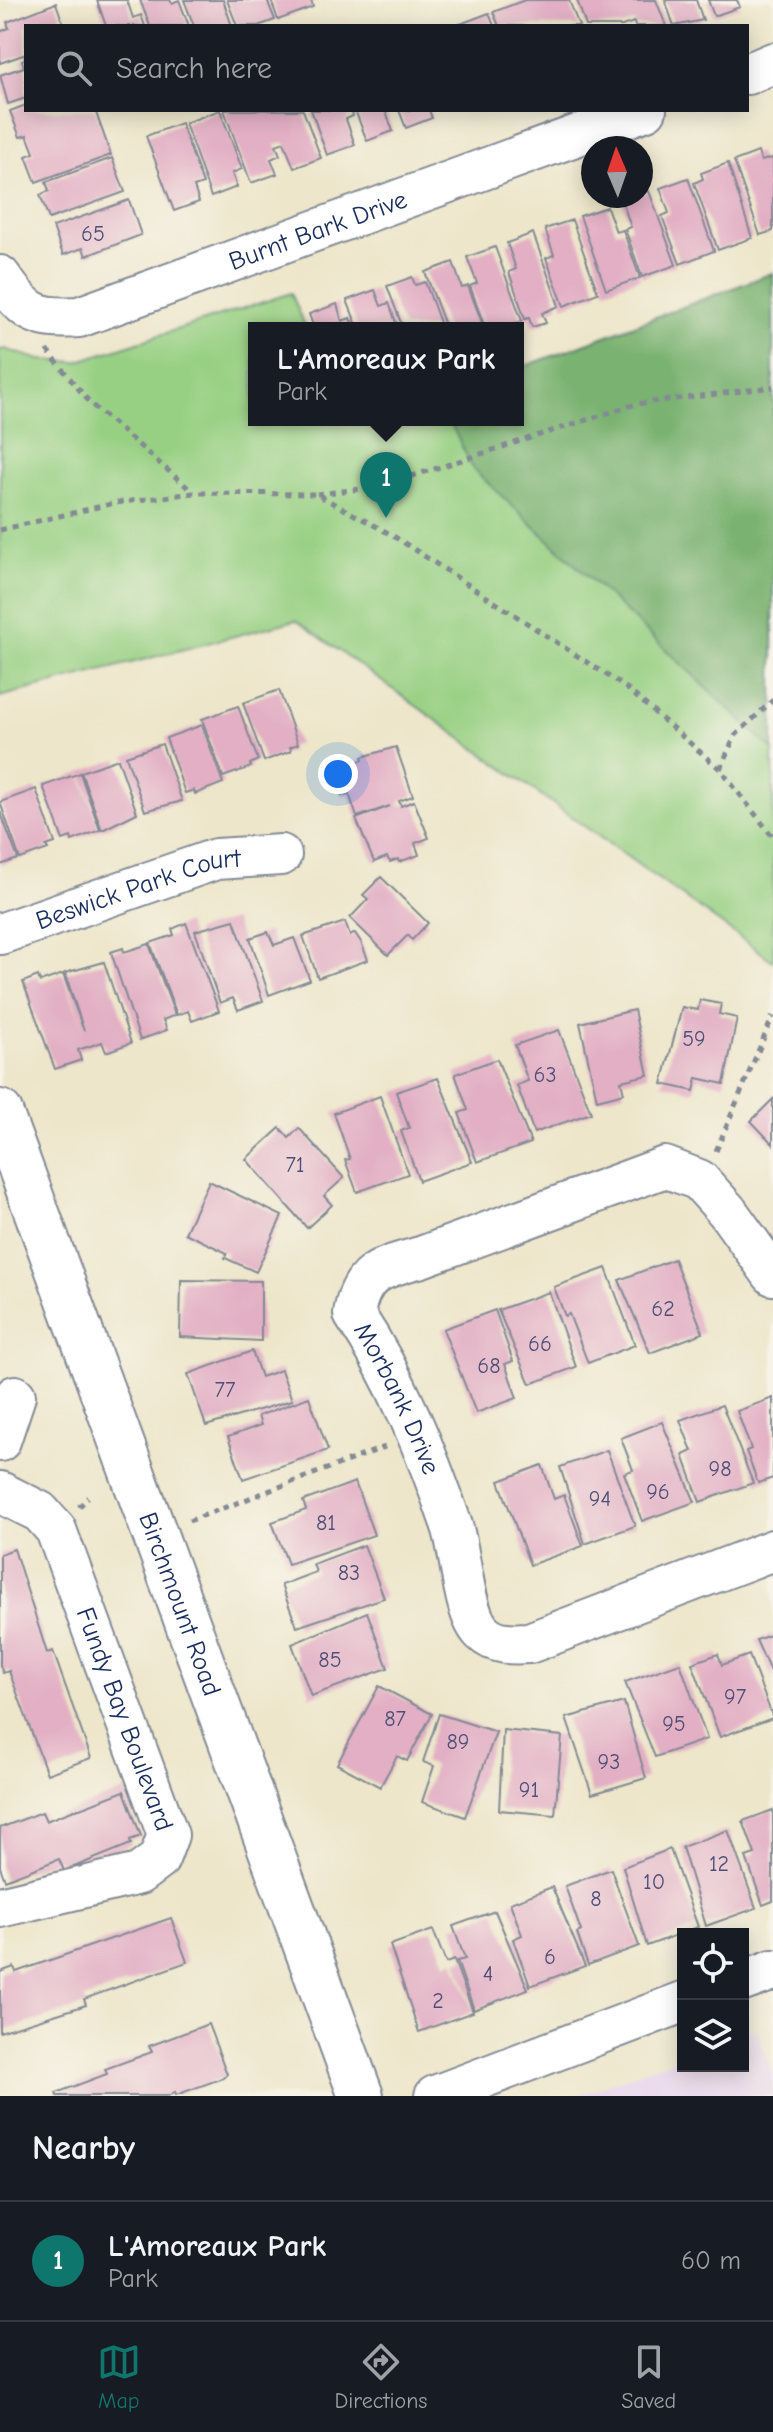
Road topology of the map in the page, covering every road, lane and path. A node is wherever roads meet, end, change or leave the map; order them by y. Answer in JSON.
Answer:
{"nodes":[{"id":1,"x":773,"y":63,"type":"edge"},
{"id":2,"x":749,"y":73,"type":"edge"},
{"id":3,"x":641,"y":112,"type":"edge"},
{"id":4,"x":0,"y":276,"type":"edge"},
{"id":5,"x":54,"y":318,"type":"junction"},
{"id":6,"x":773,"y":387,"type":"edge"},
{"id":7,"x":194,"y":493,"type":"junction"},
{"id":8,"x":316,"y":494,"type":"junction"},
{"id":9,"x":0,"y":530,"type":"edge"},
{"id":10,"x":773,"y":700,"type":"edge"},
{"id":11,"x":720,"y":769,"type":"junction"},
{"id":12,"x":773,"y":837,"type":"edge"},
{"id":13,"x":281,"y":855,"type":"dead end"},
{"id":14,"x":0,"y":934,"type":"edge"},
{"id":15,"x":773,"y":1016,"type":"edge"},
{"id":16,"x":0,"y":1112,"type":"edge"},
{"id":17,"x":694,"y":1176,"type":"junction"},
{"id":18,"x":773,"y":1275,"type":"edge"},
{"id":19,"x":15,"y":1396,"type":"dead end"},
{"id":20,"x":416,"y":1435,"type":"junction"},
{"id":21,"x":0,"y":1441,"type":"edge"},
{"id":22,"x":0,"y":1492,"type":"edge"},
{"id":23,"x":206,"y":1514,"type":"dead end"},
{"id":24,"x":773,"y":1550,"type":"edge"},
{"id":25,"x":0,"y":1907,"type":"edge"},
{"id":26,"x":773,"y":1970,"type":"edge"},
{"id":27,"x":749,"y":1979,"type":"edge"},
{"id":28,"x":677,"y":2004,"type":"edge"},
{"id":29,"x":361,"y":2096,"type":"edge"},
{"id":30,"x":435,"y":2096,"type":"edge"}],
"edges":[{"from":1,"to":2,"type":"street"},
{"from":3,"to":5,"type":"street","name":"Burnt Bark Drive"},
{"from":4,"to":5,"type":"street"},
{"from":5,"to":7,"type":"path"},
{"from":6,"to":8,"type":"path"},
{"from":7,"to":8,"type":"path"},
{"from":7,"to":9,"type":"path"},
{"from":8,"to":11,"type":"path"},
{"from":10,"to":11,"type":"path"},
{"from":11,"to":12,"type":"path"},
{"from":13,"to":14,"type":"street","name":"Beswick Park Court"},
{"from":15,"to":17,"type":"path"},
{"from":16,"to":29,"type":"main road","name":"Birchmount Road"},
{"from":17,"to":18,"type":"street"},
{"from":17,"to":20,"type":"street","name":"Morbank Drive"},
{"from":19,"to":21,"type":"street"},
{"from":20,"to":23,"type":"path"},
{"from":20,"to":24,"type":"street","name":"Morbank Drive"},
{"from":22,"to":25,"type":"street","name":"Fundy Bay Boulevard"},
{"from":26,"to":27,"type":"street"},
{"from":28,"to":30,"type":"street"}]}
